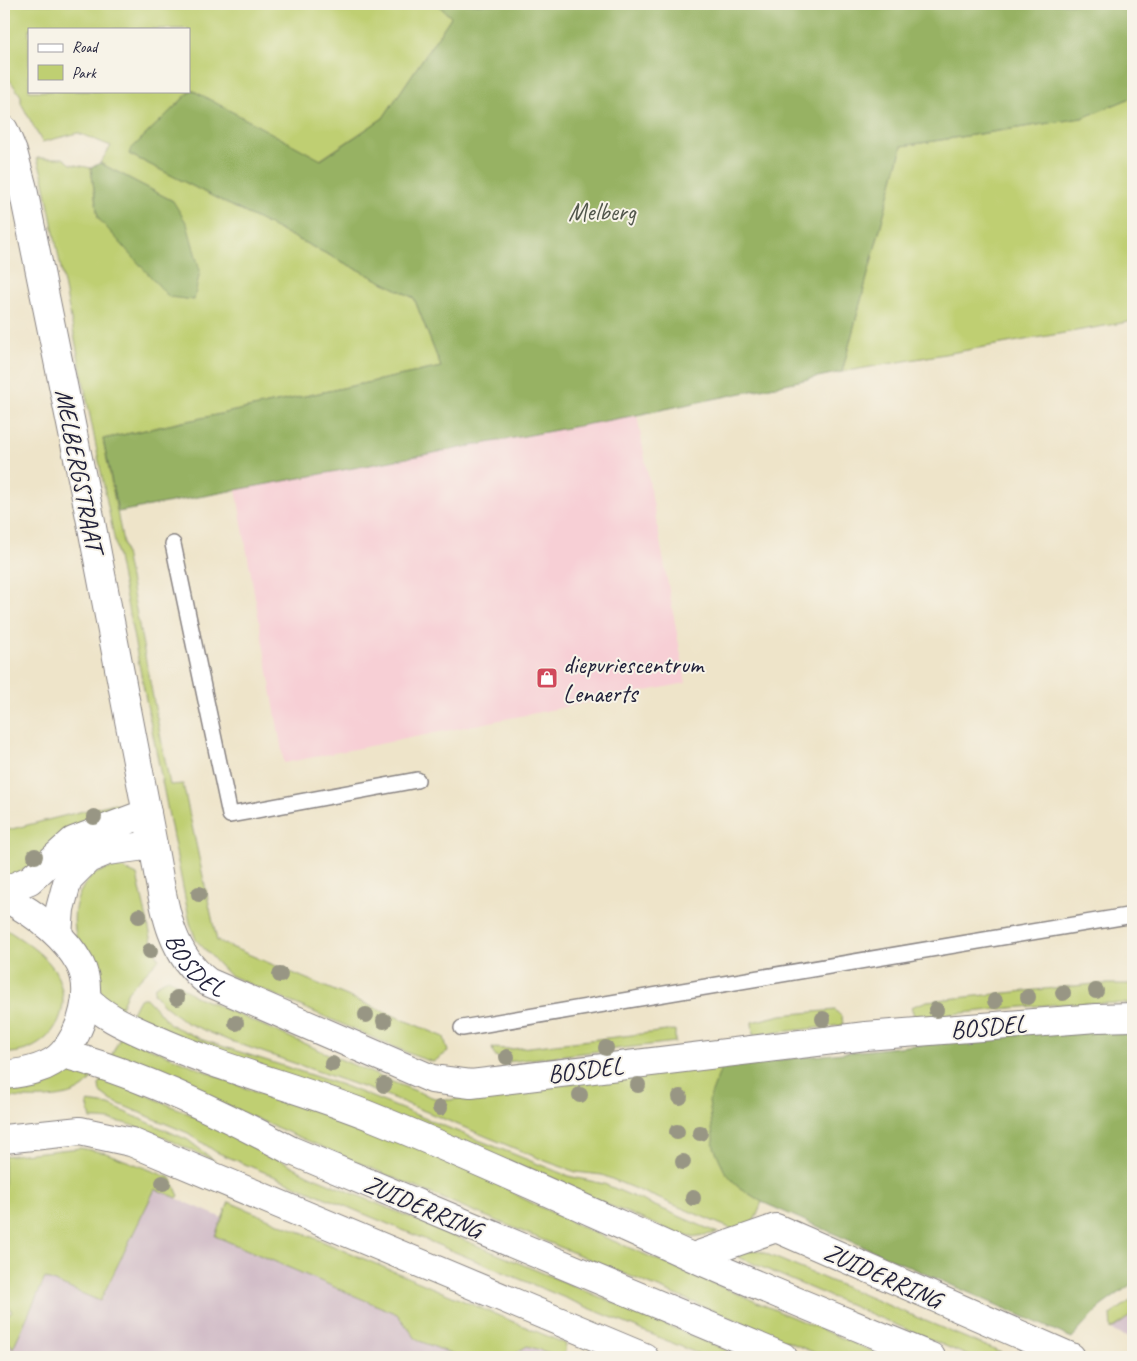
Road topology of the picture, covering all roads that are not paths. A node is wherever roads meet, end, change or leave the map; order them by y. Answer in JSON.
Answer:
{"nodes":[{"id":1,"x":4,"y":130,"type":"edge"},
{"id":2,"x":173,"y":544,"type":"dead end"},
{"id":3,"x":417,"y":780,"type":"dead end"},
{"id":4,"x":147,"y":813,"type":"junction"},
{"id":5,"x":153,"y":845,"type":"junction"},
{"id":6,"x":4,"y":891,"type":"edge"},
{"id":7,"x":4,"y":897,"type":"edge"},
{"id":8,"x":1133,"y":915,"type":"edge"},
{"id":9,"x":58,"y":935,"type":"junction"},
{"id":10,"x":86,"y":998,"type":"junction"},
{"id":11,"x":1133,"y":1017,"type":"edge"},
{"id":12,"x":462,"y":1028,"type":"dead end"},
{"id":13,"x":63,"y":1054,"type":"junction"},
{"id":14,"x":4,"y":1075,"type":"edge"},
{"id":15,"x":4,"y":1139,"type":"edge"},
{"id":16,"x":693,"y":1257,"type":"junction"},
{"id":17,"x":644,"y":1357,"type":"edge"},
{"id":18,"x":784,"y":1357,"type":"edge"},
{"id":19,"x":931,"y":1357,"type":"edge"},
{"id":20,"x":1071,"y":1357,"type":"edge"}],
"edges":[{"from":1,"to":4,"type":"street","name":"MELBERGSTRAAT"},
{"from":2,"to":3,"type":"lane"},
{"from":4,"to":5,"type":"street","name":"BOSDEL"},
{"from":4,"to":6,"type":"street"},
{"from":5,"to":9,"type":"street"},
{"from":5,"to":11,"type":"street","name":"BOSDEL"},
{"from":7,"to":9,"type":"street"},
{"from":8,"to":12,"type":"lane"},
{"from":9,"to":10,"type":"street"},
{"from":10,"to":13,"type":"street"},
{"from":10,"to":16,"type":"street"},
{"from":13,"to":14,"type":"street"},
{"from":13,"to":18,"type":"street","name":"ZUIDERRING"},
{"from":15,"to":17,"type":"street"},
{"from":16,"to":19,"type":"street"},
{"from":16,"to":20,"type":"street","name":"ZUIDERRING"}]}
